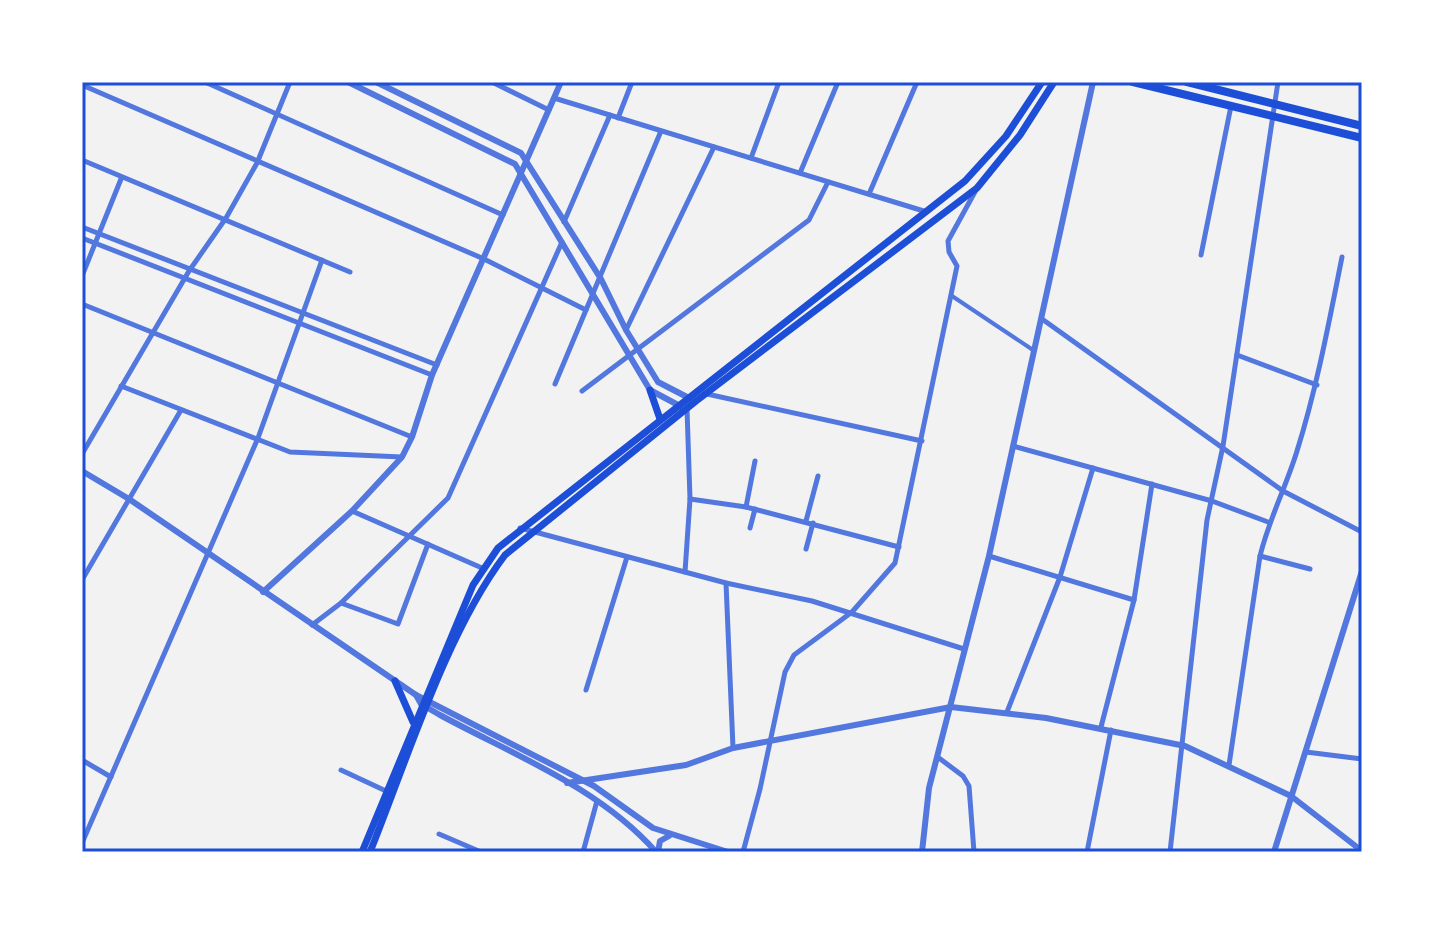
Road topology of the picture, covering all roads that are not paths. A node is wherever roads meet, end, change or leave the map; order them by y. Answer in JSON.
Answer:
{"nodes":[{"id":1,"x":205,"y":82,"type":"edge"},
{"id":2,"x":290,"y":82,"type":"edge"},
{"id":3,"x":348,"y":82,"type":"edge"},
{"id":4,"x":376,"y":82,"type":"edge"},
{"id":5,"x":492,"y":82,"type":"edge"},
{"id":6,"x":561,"y":82,"type":"edge"},
{"id":7,"x":632,"y":82,"type":"edge"},
{"id":8,"x":779,"y":82,"type":"edge"},
{"id":9,"x":838,"y":82,"type":"edge"},
{"id":10,"x":917,"y":82,"type":"edge"},
{"id":11,"x":1042,"y":82,"type":"edge"},
{"id":12,"x":1054,"y":82,"type":"edge"},
{"id":13,"x":1093,"y":82,"type":"edge"},
{"id":14,"x":1133,"y":82,"type":"edge"},
{"id":15,"x":1187,"y":82,"type":"edge"},
{"id":16,"x":1278,"y":82,"type":"edge"},
{"id":17,"x":82,"y":85,"type":"edge"},
{"id":18,"x":554,"y":98,"type":"junction"},
{"id":19,"x":1275,"y":104,"type":"junction"},
{"id":20,"x":1231,"y":106,"type":"junction"},
{"id":21,"x":549,"y":110,"type":"junction"},
{"id":22,"x":279,"y":114,"type":"junction"},
{"id":23,"x":610,"y":115,"type":"junction"},
{"id":24,"x":1273,"y":117,"type":"junction"},
{"id":25,"x":618,"y":118,"type":"junction"},
{"id":26,"x":1362,"y":126,"type":"edge"},
{"id":27,"x":661,"y":131,"type":"junction"},
{"id":28,"x":1006,"y":136,"type":"junction"},
{"id":29,"x":1362,"y":138,"type":"edge"},
{"id":30,"x":1014,"y":142,"type":"junction"},
{"id":31,"x":714,"y":147,"type":"junction"},
{"id":32,"x":751,"y":158,"type":"junction"},
{"id":33,"x":82,"y":160,"type":"edge"},
{"id":34,"x":526,"y":160,"type":"junction"},
{"id":35,"x":257,"y":163,"type":"junction"},
{"id":36,"x":521,"y":173,"type":"junction"},
{"id":37,"x":800,"y":173,"type":"junction"},
{"id":38,"x":121,"y":179,"type":"junction"},
{"id":39,"x":828,"y":182,"type":"junction"},
{"id":40,"x":977,"y":188,"type":"junction"},
{"id":41,"x":869,"y":194,"type":"junction"},
{"id":42,"x":928,"y":213,"type":"junction"},
{"id":43,"x":503,"y":215,"type":"junction"},
{"id":44,"x":226,"y":218,"type":"junction"},
{"id":45,"x":563,"y":223,"type":"junction"},
{"id":46,"x":82,"y":227,"type":"edge"},
{"id":47,"x":98,"y":233,"type":"junction"},
{"id":48,"x":82,"y":238,"type":"edge"},
{"id":49,"x":563,"y":240,"type":"junction"},
{"id":50,"x":95,"y":242,"type":"junction"},
{"id":51,"x":1201,"y":255,"type":"dead end"},
{"id":52,"x":1342,"y":257,"type":"dead end"},
{"id":53,"x":484,"y":259,"type":"junction"},
{"id":54,"x":322,"y":260,"type":"junction"},
{"id":55,"x":189,"y":271,"type":"junction"},
{"id":56,"x":350,"y":272,"type":"dead end"},
{"id":57,"x":82,"y":276,"type":"edge"},
{"id":58,"x":183,"y":279,"type":"junction"},
{"id":59,"x":601,"y":279,"type":"junction"},
{"id":60,"x":542,"y":289,"type":"junction"},
{"id":61,"x":594,"y":294,"type":"junction"},
{"id":62,"x":952,"y":296,"type":"junction"},
{"id":63,"x":82,"y":304,"type":"edge"},
{"id":64,"x":586,"y":310,"type":"junction"},
{"id":65,"x":302,"y":315,"type":"junction"},
{"id":66,"x":1042,"y":319,"type":"junction"},
{"id":67,"x":299,"y":324,"type":"junction"},
{"id":68,"x":626,"y":330,"type":"junction"},
{"id":69,"x":156,"y":332,"type":"junction"},
{"id":70,"x":638,"y":349,"type":"junction"},
{"id":71,"x":1035,"y":351,"type":"junction"},
{"id":72,"x":630,"y":355,"type":"junction"},
{"id":73,"x":1237,"y":355,"type":"junction"},
{"id":74,"x":437,"y":365,"type":"junction"},
{"id":75,"x":432,"y":375,"type":"junction"},
{"id":76,"x":279,"y":382,"type":"junction"},
{"id":77,"x":555,"y":384,"type":"dead end"},
{"id":78,"x":1317,"y":385,"type":"junction"},
{"id":79,"x":121,"y":386,"type":"junction"},
{"id":80,"x":650,"y":390,"type":"junction"},
{"id":81,"x":582,"y":391,"type":"dead end"},
{"id":82,"x":707,"y":394,"type":"junction"},
{"id":83,"x":687,"y":397,"type":"junction"},
{"id":84,"x":696,"y":401,"type":"junction"},
{"id":85,"x":678,"y":405,"type":"junction"},
{"id":86,"x":687,"y":409,"type":"junction"},
{"id":87,"x":181,"y":410,"type":"junction"},
{"id":88,"x":660,"y":419,"type":"junction"},
{"id":89,"x":412,"y":437,"type":"junction"},
{"id":90,"x":258,"y":438,"type":"junction"},
{"id":91,"x":922,"y":441,"type":"junction"},
{"id":92,"x":1013,"y":446,"type":"junction"},
{"id":93,"x":1223,"y":446,"type":"junction"},
{"id":94,"x":82,"y":454,"type":"edge"},
{"id":95,"x":402,"y":457,"type":"junction"},
{"id":96,"x":755,"y":461,"type":"dead end"},
{"id":97,"x":1093,"y":468,"type":"junction"},
{"id":98,"x":82,"y":471,"type":"edge"},
{"id":99,"x":818,"y":476,"type":"dead end"},
{"id":100,"x":1152,"y":484,"type":"junction"},
{"id":101,"x":1283,"y":491,"type":"junction"},
{"id":102,"x":129,"y":499,"type":"junction"},
{"id":103,"x":690,"y":499,"type":"junction"},
{"id":104,"x":1212,"y":501,"type":"junction"},
{"id":105,"x":746,"y":507,"type":"junction"},
{"id":106,"x":755,"y":509,"type":"junction"},
{"id":107,"x":352,"y":511,"type":"junction"},
{"id":108,"x":810,"y":522,"type":"junction"},
{"id":109,"x":1268,"y":522,"type":"junction"},
{"id":110,"x":519,"y":528,"type":"junction"},
{"id":111,"x":750,"y":528,"type":"dead end"},
{"id":112,"x":530,"y":532,"type":"junction"},
{"id":113,"x":1362,"y":532,"type":"edge"},
{"id":114,"x":410,"y":535,"type":"junction"},
{"id":115,"x":428,"y":544,"type":"junction"},
{"id":116,"x":899,"y":547,"type":"junction"},
{"id":117,"x":806,"y":549,"type":"dead end"},
{"id":118,"x":206,"y":554,"type":"junction"},
{"id":119,"x":989,"y":556,"type":"junction"},
{"id":120,"x":1260,"y":556,"type":"junction"},
{"id":121,"x":627,"y":557,"type":"junction"},
{"id":122,"x":482,"y":568,"type":"junction"},
{"id":123,"x":1310,"y":569,"type":"dead end"},
{"id":124,"x":1362,"y":571,"type":"edge"},
{"id":125,"x":685,"y":572,"type":"junction"},
{"id":126,"x":1060,"y":577,"type":"junction"},
{"id":127,"x":82,"y":580,"type":"edge"},
{"id":128,"x":726,"y":583,"type":"junction"},
{"id":129,"x":263,"y":592,"type":"junction"},
{"id":130,"x":1134,"y":600,"type":"junction"},
{"id":131,"x":341,"y":603,"type":"junction"},
{"id":132,"x":852,"y":612,"type":"junction"},
{"id":133,"x":461,"y":622,"type":"junction"},
{"id":134,"x":311,"y":625,"type":"junction"},
{"id":135,"x":964,"y":649,"type":"junction"},
{"id":136,"x":395,"y":681,"type":"junction"},
{"id":137,"x":586,"y":690,"type":"dead end"},
{"id":138,"x":424,"y":700,"type":"junction"},
{"id":139,"x":951,"y":707,"type":"junction"},
{"id":140,"x":1007,"y":712,"type":"junction"},
{"id":141,"x":413,"y":722,"type":"junction"},
{"id":142,"x":1101,"y":727,"type":"junction"},
{"id":143,"x":1111,"y":730,"type":"junction"},
{"id":144,"x":770,"y":740,"type":"junction"},
{"id":145,"x":1185,"y":746,"type":"junction"},
{"id":146,"x":407,"y":748,"type":"junction"},
{"id":147,"x":733,"y":748,"type":"junction"},
{"id":148,"x":1306,"y":752,"type":"junction"},
{"id":149,"x":939,"y":758,"type":"junction"},
{"id":150,"x":1362,"y":759,"type":"edge"},
{"id":151,"x":82,"y":760,"type":"edge"},
{"id":152,"x":1229,"y":765,"type":"junction"},
{"id":153,"x":341,"y":770,"type":"dead end"},
{"id":154,"x":111,"y":777,"type":"junction"},
{"id":155,"x":582,"y":779,"type":"junction"},
{"id":156,"x":567,"y":783,"type":"junction"},
{"id":157,"x":386,"y":791,"type":"junction"},
{"id":158,"x":1291,"y":796,"type":"junction"},
{"id":159,"x":597,"y":801,"type":"junction"},
{"id":160,"x":439,"y":834,"type":"dead end"},
{"id":161,"x":669,"y":836,"type":"junction"},
{"id":162,"x":82,"y":843,"type":"edge"},
{"id":163,"x":1362,"y":851,"type":"edge"},
{"id":164,"x":362,"y":852,"type":"edge"},
{"id":165,"x":370,"y":852,"type":"edge"},
{"id":166,"x":481,"y":852,"type":"edge"},
{"id":167,"x":583,"y":852,"type":"edge"},
{"id":168,"x":657,"y":852,"type":"edge"},
{"id":169,"x":728,"y":852,"type":"edge"},
{"id":170,"x":743,"y":852,"type":"edge"},
{"id":171,"x":922,"y":852,"type":"edge"},
{"id":172,"x":974,"y":852,"type":"edge"},
{"id":173,"x":1087,"y":852,"type":"edge"},
{"id":174,"x":1170,"y":852,"type":"edge"},
{"id":175,"x":1274,"y":852,"type":"edge"}],
"edges":[{"from":1,"to":22,"type":"street"},
{"from":2,"to":22,"type":"street"},
{"from":3,"to":36,"type":"street"},
{"from":4,"to":34,"type":"street"},
{"from":5,"to":21,"type":"street"},
{"from":6,"to":18,"type":"street"},
{"from":7,"to":25,"type":"street"},
{"from":8,"to":32,"type":"street"},
{"from":9,"to":37,"type":"street"},
{"from":10,"to":41,"type":"street"},
{"from":11,"to":28,"type":"main road"},
{"from":12,"to":30,"type":"main road"},
{"from":13,"to":66,"type":"street"},
{"from":14,"to":20,"type":"main road"},
{"from":15,"to":19,"type":"main road"},
{"from":16,"to":19,"type":"street"},
{"from":17,"to":35,"type":"street"},
{"from":18,"to":21,"type":"street"},
{"from":18,"to":23,"type":"street"},
{"from":19,"to":24,"type":"street"},
{"from":19,"to":26,"type":"main road"},
{"from":20,"to":24,"type":"main road"},
{"from":20,"to":51,"type":"street"},
{"from":21,"to":34,"type":"street"},
{"from":22,"to":35,"type":"street"},
{"from":22,"to":43,"type":"street"},
{"from":23,"to":25,"type":"street"},
{"from":23,"to":45,"type":"street"},
{"from":24,"to":29,"type":"main road"},
{"from":24,"to":73,"type":"street"},
{"from":25,"to":27,"type":"street"},
{"from":27,"to":31,"type":"street"},
{"from":27,"to":59,"type":"street"},
{"from":28,"to":30,"type":"main road"},
{"from":28,"to":42,"type":"main road"},
{"from":30,"to":40,"type":"main road"},
{"from":31,"to":32,"type":"street"},
{"from":31,"to":68,"type":"street"},
{"from":32,"to":37,"type":"street"},
{"from":33,"to":38,"type":"street"},
{"from":34,"to":36,"type":"street"},
{"from":34,"to":45,"type":"street"},
{"from":35,"to":44,"type":"street"},
{"from":35,"to":53,"type":"street"},
{"from":36,"to":43,"type":"street"},
{"from":36,"to":49,"type":"street"},
{"from":37,"to":39,"type":"street"},
{"from":38,"to":44,"type":"street"},
{"from":38,"to":47,"type":"street"},
{"from":39,"to":41,"type":"street"},
{"from":39,"to":70,"type":"street"},
{"from":40,"to":62,"type":"street"},
{"from":40,"to":82,"type":"main road"},
{"from":41,"to":42,"type":"street"},
{"from":42,"to":83,"type":"main road"},
{"from":43,"to":53,"type":"street"},
{"from":44,"to":54,"type":"street"},
{"from":44,"to":55,"type":"street"},
{"from":45,"to":59,"type":"street"},
{"from":46,"to":47,"type":"street"},
{"from":47,"to":50,"type":"street"},
{"from":47,"to":55,"type":"street"},
{"from":48,"to":50,"type":"street"},
{"from":49,"to":60,"type":"street"},
{"from":49,"to":61,"type":"street"},
{"from":50,"to":57,"type":"street"},
{"from":50,"to":58,"type":"street"},
{"from":52,"to":78,"type":"street"},
{"from":53,"to":60,"type":"street"},
{"from":53,"to":74,"type":"street"},
{"from":54,"to":56,"type":"street"},
{"from":54,"to":65,"type":"street"},
{"from":55,"to":58,"type":"street"},
{"from":55,"to":65,"type":"street"},
{"from":58,"to":67,"type":"street"},
{"from":58,"to":69,"type":"street"},
{"from":59,"to":61,"type":"street"},
{"from":59,"to":68,"type":"street"},
{"from":60,"to":64,"type":"street"},
{"from":60,"to":114,"type":"street"},
{"from":61,"to":64,"type":"street"},
{"from":61,"to":72,"type":"street"},
{"from":62,"to":71,"type":"street"},
{"from":62,"to":91,"type":"street"},
{"from":63,"to":69,"type":"street"},
{"from":64,"to":77,"type":"street"},
{"from":65,"to":67,"type":"street"},
{"from":65,"to":74,"type":"street"},
{"from":66,"to":71,"type":"street"},
{"from":66,"to":93,"type":"street"},
{"from":67,"to":75,"type":"street"},
{"from":67,"to":76,"type":"street"},
{"from":68,"to":70,"type":"street"},
{"from":69,"to":76,"type":"street"},
{"from":69,"to":79,"type":"street"},
{"from":70,"to":72,"type":"street"},
{"from":70,"to":83,"type":"street"},
{"from":71,"to":92,"type":"street"},
{"from":72,"to":80,"type":"street"},
{"from":72,"to":81,"type":"street"},
{"from":73,"to":78,"type":"street"},
{"from":73,"to":93,"type":"street"},
{"from":74,"to":75,"type":"street"},
{"from":75,"to":89,"type":"street"},
{"from":76,"to":89,"type":"street"},
{"from":76,"to":90,"type":"street"},
{"from":78,"to":101,"type":"street"},
{"from":79,"to":87,"type":"street"},
{"from":79,"to":94,"type":"street"},
{"from":80,"to":85,"type":"street"},
{"from":80,"to":88,"type":"main road"},
{"from":82,"to":84,"type":"main road"},
{"from":82,"to":91,"type":"street"},
{"from":83,"to":84,"type":"street"},
{"from":83,"to":85,"type":"main road"},
{"from":84,"to":86,"type":"main road"},
{"from":85,"to":86,"type":"street"},
{"from":85,"to":88,"type":"main road"},
{"from":86,"to":103,"type":"street"},
{"from":86,"to":112,"type":"main road"},
{"from":87,"to":90,"type":"street"},
{"from":87,"to":102,"type":"street"},
{"from":88,"to":110,"type":"main road"},
{"from":89,"to":95,"type":"street"},
{"from":90,"to":95,"type":"street"},
{"from":90,"to":118,"type":"street"},
{"from":91,"to":116,"type":"street"},
{"from":92,"to":97,"type":"street"},
{"from":92,"to":119,"type":"street"},
{"from":93,"to":101,"type":"street"},
{"from":93,"to":104,"type":"street"},
{"from":95,"to":107,"type":"street"},
{"from":96,"to":105,"type":"street"},
{"from":97,"to":100,"type":"street"},
{"from":97,"to":126,"type":"street"},
{"from":98,"to":102,"type":"street"},
{"from":99,"to":108,"type":"street"},
{"from":100,"to":104,"type":"street"},
{"from":100,"to":130,"type":"street"},
{"from":101,"to":109,"type":"street"},
{"from":101,"to":113,"type":"street"},
{"from":102,"to":118,"type":"street"},
{"from":102,"to":127,"type":"street"},
{"from":103,"to":105,"type":"street"},
{"from":103,"to":125,"type":"street"},
{"from":104,"to":109,"type":"street"},
{"from":104,"to":145,"type":"street"},
{"from":105,"to":106,"type":"street"},
{"from":106,"to":108,"type":"street"},
{"from":106,"to":111,"type":"street"},
{"from":107,"to":114,"type":"street"},
{"from":107,"to":129,"type":"street"},
{"from":108,"to":116,"type":"street"},
{"from":108,"to":117,"type":"street"},
{"from":109,"to":120,"type":"street"},
{"from":110,"to":112,"type":"street"},
{"from":110,"to":122,"type":"main road"},
{"from":112,"to":121,"type":"street"},
{"from":112,"to":133,"type":"main road"},
{"from":114,"to":115,"type":"street"},
{"from":114,"to":131,"type":"street"},
{"from":115,"to":122,"type":"street"},
{"from":115,"to":131,"type":"street"},
{"from":116,"to":132,"type":"street"},
{"from":118,"to":129,"type":"street"},
{"from":118,"to":154,"type":"street"},
{"from":119,"to":126,"type":"street"},
{"from":119,"to":135,"type":"street"},
{"from":120,"to":123,"type":"street"},
{"from":120,"to":152,"type":"street"},
{"from":121,"to":125,"type":"street"},
{"from":121,"to":137,"type":"street"},
{"from":122,"to":133,"type":"main road"},
{"from":124,"to":148,"type":"street"},
{"from":125,"to":128,"type":"street"},
{"from":126,"to":130,"type":"street"},
{"from":126,"to":140,"type":"street"},
{"from":128,"to":132,"type":"street"},
{"from":128,"to":147,"type":"street"},
{"from":129,"to":134,"type":"street"},
{"from":130,"to":142,"type":"street"},
{"from":131,"to":134,"type":"street"},
{"from":132,"to":135,"type":"street"},
{"from":132,"to":144,"type":"street"},
{"from":133,"to":138,"type":"main road"},
{"from":134,"to":136,"type":"street"},
{"from":135,"to":139,"type":"street"},
{"from":136,"to":138,"type":"street"},
{"from":136,"to":141,"type":"main road"},
{"from":138,"to":141,"type":"main road"},
{"from":138,"to":146,"type":"main road"},
{"from":138,"to":155,"type":"street"},
{"from":138,"to":156,"type":"street"},
{"from":139,"to":140,"type":"street"},
{"from":139,"to":144,"type":"street"},
{"from":139,"to":149,"type":"street"},
{"from":140,"to":142,"type":"street"},
{"from":141,"to":146,"type":"main road"},
{"from":142,"to":143,"type":"street"},
{"from":143,"to":145,"type":"street"},
{"from":143,"to":173,"type":"street"},
{"from":144,"to":147,"type":"street"},
{"from":144,"to":170,"type":"street"},
{"from":145,"to":152,"type":"street"},
{"from":145,"to":174,"type":"street"},
{"from":146,"to":157,"type":"main road"},
{"from":146,"to":165,"type":"main road"},
{"from":147,"to":155,"type":"street"},
{"from":148,"to":150,"type":"street"},
{"from":148,"to":158,"type":"street"},
{"from":149,"to":171,"type":"street"},
{"from":149,"to":172,"type":"street"},
{"from":151,"to":154,"type":"street"},
{"from":152,"to":158,"type":"street"},
{"from":153,"to":157,"type":"street"},
{"from":154,"to":162,"type":"street"},
{"from":155,"to":156,"type":"street"},
{"from":155,"to":161,"type":"street"},
{"from":156,"to":159,"type":"street"},
{"from":157,"to":164,"type":"main road"},
{"from":158,"to":163,"type":"street"},
{"from":158,"to":175,"type":"street"},
{"from":159,"to":167,"type":"street"},
{"from":159,"to":168,"type":"street"},
{"from":160,"to":166,"type":"street"},
{"from":161,"to":168,"type":"street"},
{"from":161,"to":169,"type":"street"}]}
